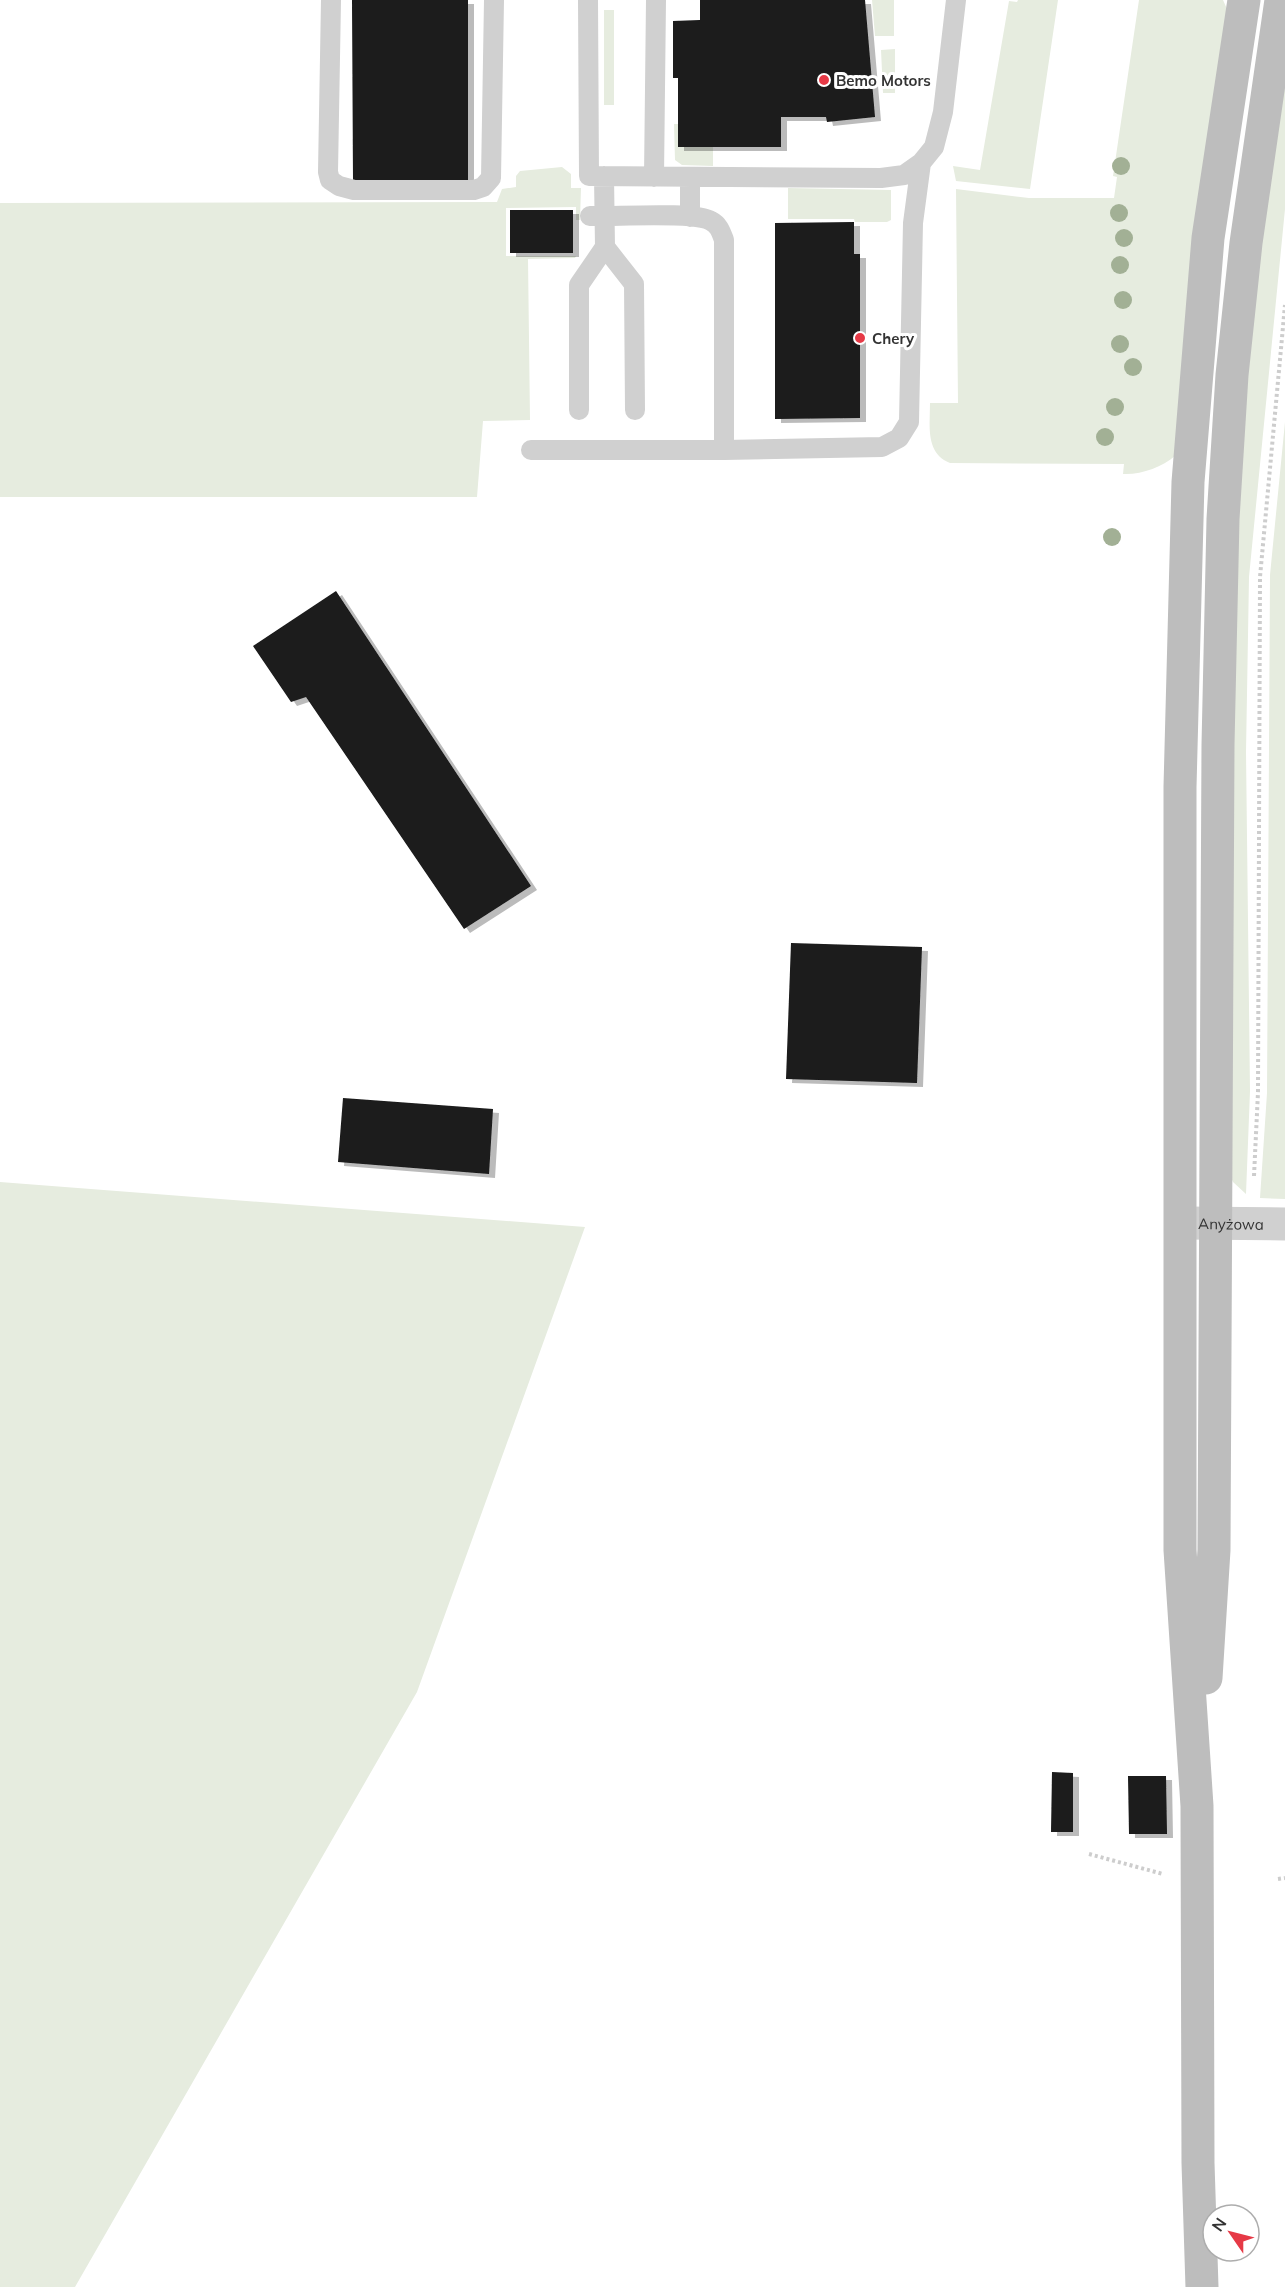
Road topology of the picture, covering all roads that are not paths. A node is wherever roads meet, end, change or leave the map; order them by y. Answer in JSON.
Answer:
{"nodes":[{"id":1,"x":331,"y":0,"type":"edge"},
{"id":2,"x":494,"y":0,"type":"edge"},
{"id":3,"x":588,"y":0,"type":"edge"},
{"id":4,"x":656,"y":0,"type":"edge"},
{"id":5,"x":956,"y":0,"type":"edge"},
{"id":6,"x":1244,"y":0,"type":"edge"},
{"id":7,"x":1281,"y":0,"type":"edge"},
{"id":8,"x":921,"y":164,"type":"junction"},
{"id":9,"x":604,"y":176,"type":"junction"},
{"id":10,"x":654,"y":177,"type":"junction"},
{"id":11,"x":690,"y":177,"type":"junction"},
{"id":12,"x":597,"y":217,"type":"junction"},
{"id":13,"x":690,"y":217,"type":"junction"},
{"id":14,"x":605,"y":247,"type":"junction"},
{"id":15,"x":579,"y":410,"type":"dead end"},
{"id":16,"x":635,"y":410,"type":"dead end"},
{"id":17,"x":531,"y":450,"type":"dead end"},
{"id":18,"x":724,"y":450,"type":"junction"},
{"id":19,"x":1188,"y":482,"type":"junction"},
{"id":20,"x":1225,"y":484,"type":"junction"},
{"id":21,"x":1178,"y":1223,"type":"junction"},
{"id":22,"x":1217,"y":1223,"type":"junction"},
{"id":23,"x":1285,"y":1224,"type":"edge"},
{"id":24,"x":1197,"y":1806,"type":"junction"},
{"id":25,"x":1202,"y":2287,"type":"edge"}],
"edges":[{"from":1,"to":2,"type":"lane"},
{"from":3,"to":9,"type":"lane"},
{"from":4,"to":10,"type":"lane"},
{"from":5,"to":8,"type":"lane"},
{"from":6,"to":19,"type":"main road"},
{"from":7,"to":20,"type":"main road"},
{"from":8,"to":11,"type":"lane"},
{"from":8,"to":18,"type":"lane"},
{"from":9,"to":10,"type":"lane"},
{"from":9,"to":12,"type":"lane"},
{"from":10,"to":11,"type":"lane"},
{"from":11,"to":13,"type":"lane"},
{"from":12,"to":13,"type":"lane"},
{"from":12,"to":14,"type":"lane"},
{"from":13,"to":18,"type":"lane"},
{"from":14,"to":15,"type":"lane"},
{"from":14,"to":16,"type":"lane"},
{"from":17,"to":18,"type":"lane"},
{"from":19,"to":20,"type":"lane"},
{"from":19,"to":21,"type":"main road"},
{"from":20,"to":22,"type":"main road"},
{"from":21,"to":22,"type":"street","name":"Anyżowa"},
{"from":21,"to":24,"type":"main road"},
{"from":22,"to":23,"type":"street","name":"Anyżowa"},
{"from":22,"to":24,"type":"main road"},
{"from":24,"to":25,"type":"main road"}]}
